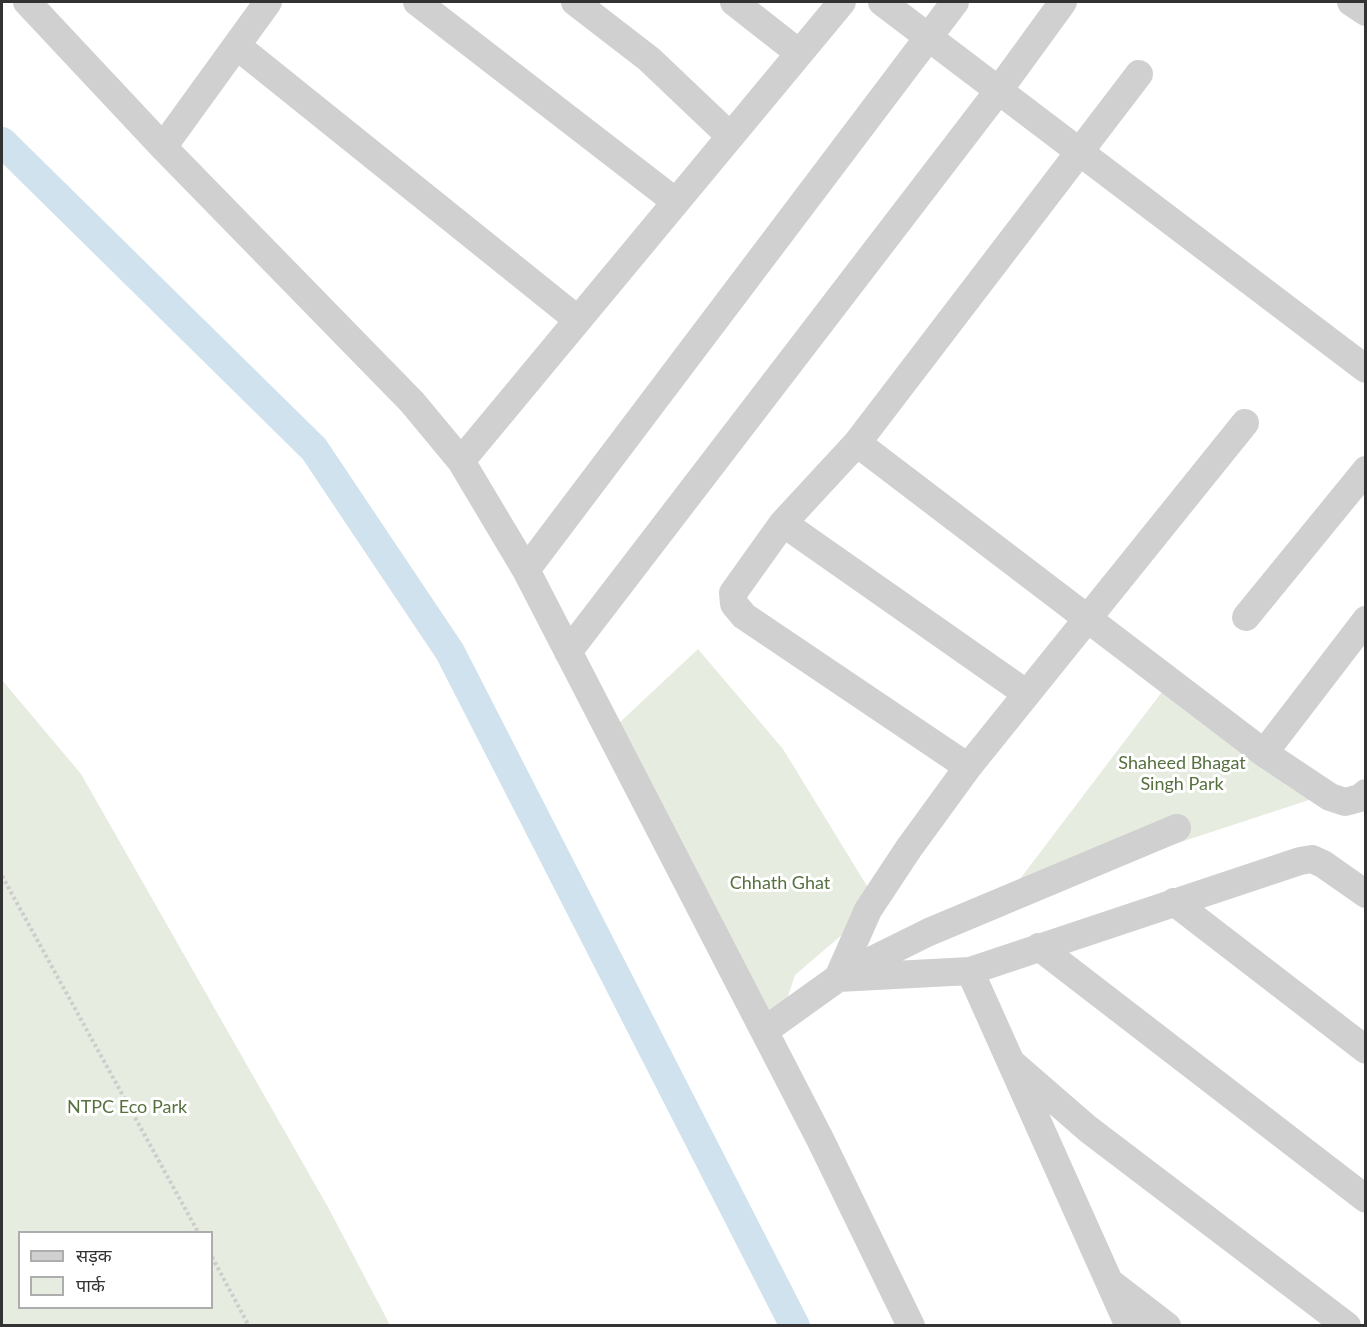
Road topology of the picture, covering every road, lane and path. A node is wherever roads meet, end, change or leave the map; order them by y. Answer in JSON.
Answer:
{"nodes":[{"id":1,"x":27,"y":2,"type":"edge"},
{"id":2,"x":268,"y":2,"type":"edge"},
{"id":3,"x":417,"y":2,"type":"edge"},
{"id":4,"x":575,"y":2,"type":"edge"},
{"id":5,"x":734,"y":2,"type":"edge"},
{"id":6,"x":842,"y":2,"type":"edge"},
{"id":7,"x":882,"y":2,"type":"edge"},
{"id":8,"x":955,"y":2,"type":"edge"},
{"id":9,"x":1063,"y":2,"type":"edge"},
{"id":10,"x":1351,"y":2,"type":"edge"},
{"id":11,"x":1365,"y":12,"type":"edge"},
{"id":12,"x":930,"y":37,"type":"junction"},
{"id":13,"x":237,"y":46,"type":"junction"},
{"id":14,"x":799,"y":53,"type":"junction"},
{"id":15,"x":1139,"y":74,"type":"dead end"},
{"id":16,"x":999,"y":90,"type":"junction"},
{"id":17,"x":730,"y":136,"type":"junction"},
{"id":18,"x":163,"y":147,"type":"junction"},
{"id":19,"x":1082,"y":153,"type":"junction"},
{"id":20,"x":676,"y":202,"type":"junction"},
{"id":21,"x":578,"y":320,"type":"junction"},
{"id":22,"x":1365,"y":369,"type":"edge"},
{"id":23,"x":1245,"y":423,"type":"dead end"},
{"id":24,"x":857,"y":443,"type":"junction"},
{"id":25,"x":461,"y":461,"type":"junction"},
{"id":26,"x":1365,"y":470,"type":"edge"},
{"id":27,"x":783,"y":523,"type":"junction"},
{"id":28,"x":526,"y":570,"type":"junction"},
{"id":29,"x":1246,"y":617,"type":"dead end"},
{"id":30,"x":1086,"y":620,"type":"junction"},
{"id":31,"x":1365,"y":620,"type":"edge"},
{"id":32,"x":568,"y":652,"type":"junction"},
{"id":33,"x":1027,"y":694,"type":"junction"},
{"id":34,"x":1263,"y":753,"type":"junction"},
{"id":35,"x":968,"y":767,"type":"junction"},
{"id":36,"x":1365,"y":793,"type":"edge"},
{"id":37,"x":1177,"y":828,"type":"dead end"},
{"id":38,"x":2,"y":876,"type":"edge"},
{"id":39,"x":1365,"y":894,"type":"edge"},
{"id":40,"x":1174,"y":902,"type":"junction"},
{"id":41,"x":1039,"y":947,"type":"junction"},
{"id":42,"x":970,"y":971,"type":"junction"},
{"id":43,"x":838,"y":978,"type":"junction"},
{"id":44,"x":764,"y":1030,"type":"junction"},
{"id":45,"x":1365,"y":1050,"type":"edge"},
{"id":46,"x":1012,"y":1063,"type":"junction"},
{"id":47,"x":1365,"y":1199,"type":"edge"},
{"id":48,"x":197,"y":1231,"type":"edge"},
{"id":49,"x":213,"y":1259,"type":"edge"},
{"id":50,"x":1109,"y":1282,"type":"junction"},
{"id":51,"x":249,"y":1326,"type":"edge"},
{"id":52,"x":911,"y":1326,"type":"edge"},
{"id":53,"x":1129,"y":1326,"type":"edge"},
{"id":54,"x":1167,"y":1326,"type":"edge"},
{"id":55,"x":1347,"y":1326,"type":"edge"}],
"edges":[{"from":1,"to":18,"type":"street"},
{"from":2,"to":13,"type":"street"},
{"from":3,"to":20,"type":"street"},
{"from":4,"to":17,"type":"street"},
{"from":5,"to":14,"type":"street"},
{"from":6,"to":14,"type":"street"},
{"from":7,"to":12,"type":"street"},
{"from":8,"to":12,"type":"street"},
{"from":9,"to":16,"type":"street"},
{"from":10,"to":11,"type":"street"},
{"from":12,"to":16,"type":"street"},
{"from":12,"to":28,"type":"street"},
{"from":13,"to":18,"type":"street"},
{"from":13,"to":21,"type":"street"},
{"from":14,"to":17,"type":"street"},
{"from":15,"to":19,"type":"street"},
{"from":16,"to":19,"type":"street"},
{"from":16,"to":32,"type":"street"},
{"from":17,"to":20,"type":"street"},
{"from":18,"to":25,"type":"street"},
{"from":19,"to":22,"type":"street"},
{"from":19,"to":24,"type":"street"},
{"from":20,"to":21,"type":"street"},
{"from":21,"to":25,"type":"street"},
{"from":23,"to":30,"type":"street"},
{"from":24,"to":27,"type":"street"},
{"from":24,"to":30,"type":"street"},
{"from":25,"to":28,"type":"street"},
{"from":26,"to":29,"type":"street"},
{"from":27,"to":33,"type":"street"},
{"from":27,"to":35,"type":"street"},
{"from":28,"to":32,"type":"street"},
{"from":30,"to":33,"type":"street"},
{"from":30,"to":34,"type":"street"},
{"from":31,"to":34,"type":"street"},
{"from":32,"to":44,"type":"street"},
{"from":33,"to":35,"type":"street"},
{"from":34,"to":36,"type":"street"},
{"from":35,"to":43,"type":"street"},
{"from":37,"to":43,"type":"street"},
{"from":38,"to":48,"type":"path"},
{"from":39,"to":40,"type":"street"},
{"from":40,"to":41,"type":"street"},
{"from":40,"to":45,"type":"street"},
{"from":41,"to":42,"type":"street"},
{"from":41,"to":47,"type":"street"},
{"from":42,"to":43,"type":"street"},
{"from":42,"to":46,"type":"street"},
{"from":43,"to":44,"type":"street"},
{"from":44,"to":52,"type":"street"},
{"from":46,"to":50,"type":"street"},
{"from":46,"to":55,"type":"street"},
{"from":49,"to":51,"type":"path"},
{"from":50,"to":53,"type":"street"},
{"from":50,"to":54,"type":"street"}]}
